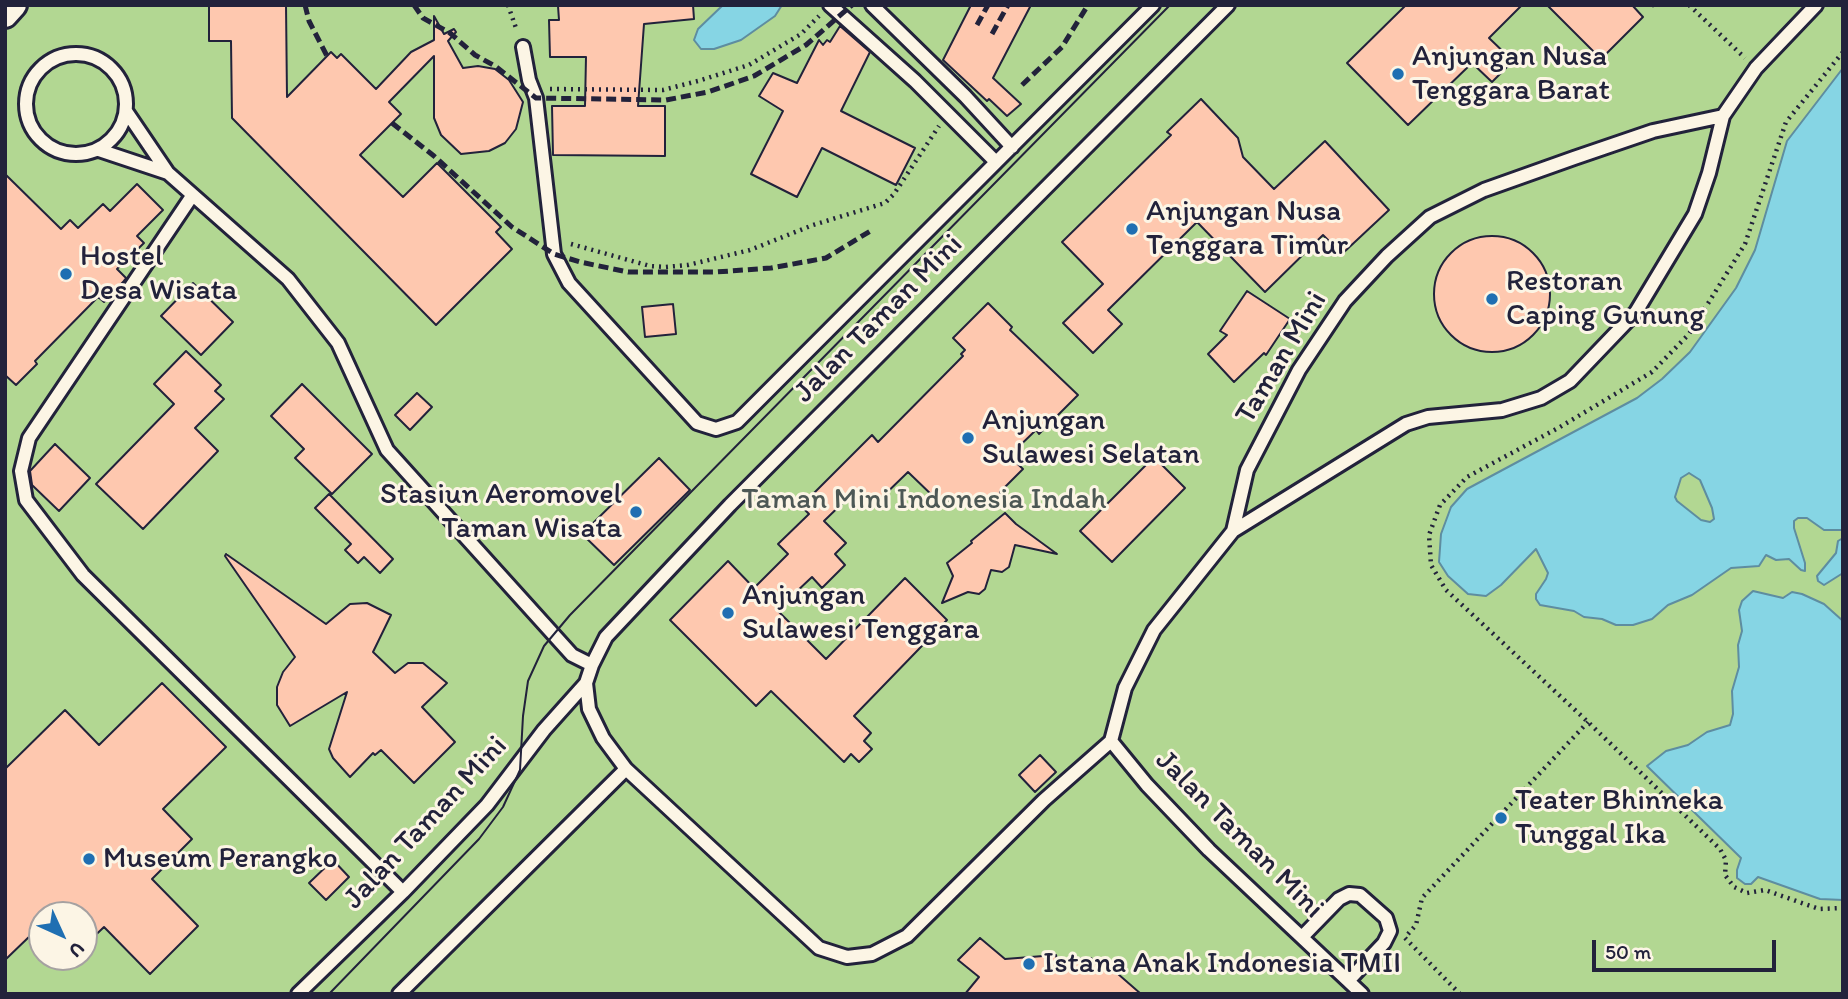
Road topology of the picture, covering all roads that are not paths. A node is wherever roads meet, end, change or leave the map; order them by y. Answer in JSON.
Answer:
{"nodes":[{"id":1,"x":13,"y":5,"type":"edge"},
{"id":2,"x":830,"y":5,"type":"edge"},
{"id":3,"x":872,"y":5,"type":"edge"},
{"id":4,"x":1153,"y":5,"type":"edge"},
{"id":5,"x":1228,"y":5,"type":"edge"},
{"id":6,"x":1816,"y":5,"type":"edge"},
{"id":7,"x":5,"y":15,"type":"edge"},
{"id":8,"x":523,"y":47,"type":"road end"},
{"id":9,"x":932,"y":63,"type":"junction"},
{"id":10,"x":915,"y":81,"type":"junction"},
{"id":11,"x":126,"y":111,"type":"junction"},
{"id":12,"x":1723,"y":116,"type":"junction"},
{"id":13,"x":1012,"y":147,"type":"junction"},
{"id":14,"x":99,"y":150,"type":"junction"},
{"id":15,"x":996,"y":162,"type":"junction"},
{"id":16,"x":168,"y":173,"type":"junction"},
{"id":17,"x":192,"y":196,"type":"junction"},
{"id":18,"x":1233,"y":531,"type":"junction"},
{"id":19,"x":592,"y":665,"type":"junction"},
{"id":20,"x":586,"y":683,"type":"junction"},
{"id":21,"x":1111,"y":741,"type":"junction"},
{"id":22,"x":626,"y":769,"type":"junction"},
{"id":23,"x":403,"y":892,"type":"junction"},
{"id":24,"x":1303,"y":936,"type":"junction"},
{"id":25,"x":1349,"y":980,"type":"junction"},
{"id":26,"x":298,"y":994,"type":"edge"},
{"id":27,"x":399,"y":994,"type":"edge"},
{"id":28,"x":1362,"y":994,"type":"edge"}],
"edges":[{"from":1,"to":7,"type":"street"},
{"from":2,"to":10,"type":"lane"},
{"from":3,"to":9,"type":"lane"},
{"from":4,"to":13,"type":"lane"},
{"from":5,"to":19,"type":"lane","name":"Jalan Taman Mini"},
{"from":6,"to":12,"type":"lane"},
{"from":8,"to":15,"type":"lane"},
{"from":9,"to":10,"type":"lane"},
{"from":9,"to":13,"type":"lane"},
{"from":10,"to":15,"type":"lane"},
{"from":11,"to":14,"type":"lane"},
{"from":11,"to":14,"type":"lane"},
{"from":11,"to":16,"type":"lane"},
{"from":12,"to":18,"type":"lane"},
{"from":12,"to":18,"type":"lane","name":"Taman Mini"},
{"from":13,"to":15,"type":"lane"},
{"from":14,"to":16,"type":"lane"},
{"from":16,"to":17,"type":"lane"},
{"from":17,"to":19,"type":"lane"},
{"from":17,"to":23,"type":"lane"},
{"from":18,"to":21,"type":"lane"},
{"from":19,"to":20,"type":"lane","name":"Jalan Taman Mini"},
{"from":20,"to":22,"type":"lane","name":"Jalan Taman Mini"},
{"from":20,"to":23,"type":"lane","name":"Jalan Taman Mini"},
{"from":21,"to":22,"type":"lane","name":"Jalan Taman Mini"},
{"from":21,"to":24,"type":"lane","name":"Jalan Taman Mini"},
{"from":22,"to":27,"type":"lane"},
{"from":23,"to":26,"type":"lane","name":"Jalan Taman Mini"},
{"from":24,"to":25,"type":"lane","name":"Jalan Taman Mini"},
{"from":24,"to":25,"type":"lane"},
{"from":25,"to":28,"type":"lane","name":"Jalan Taman Mini"}]}
